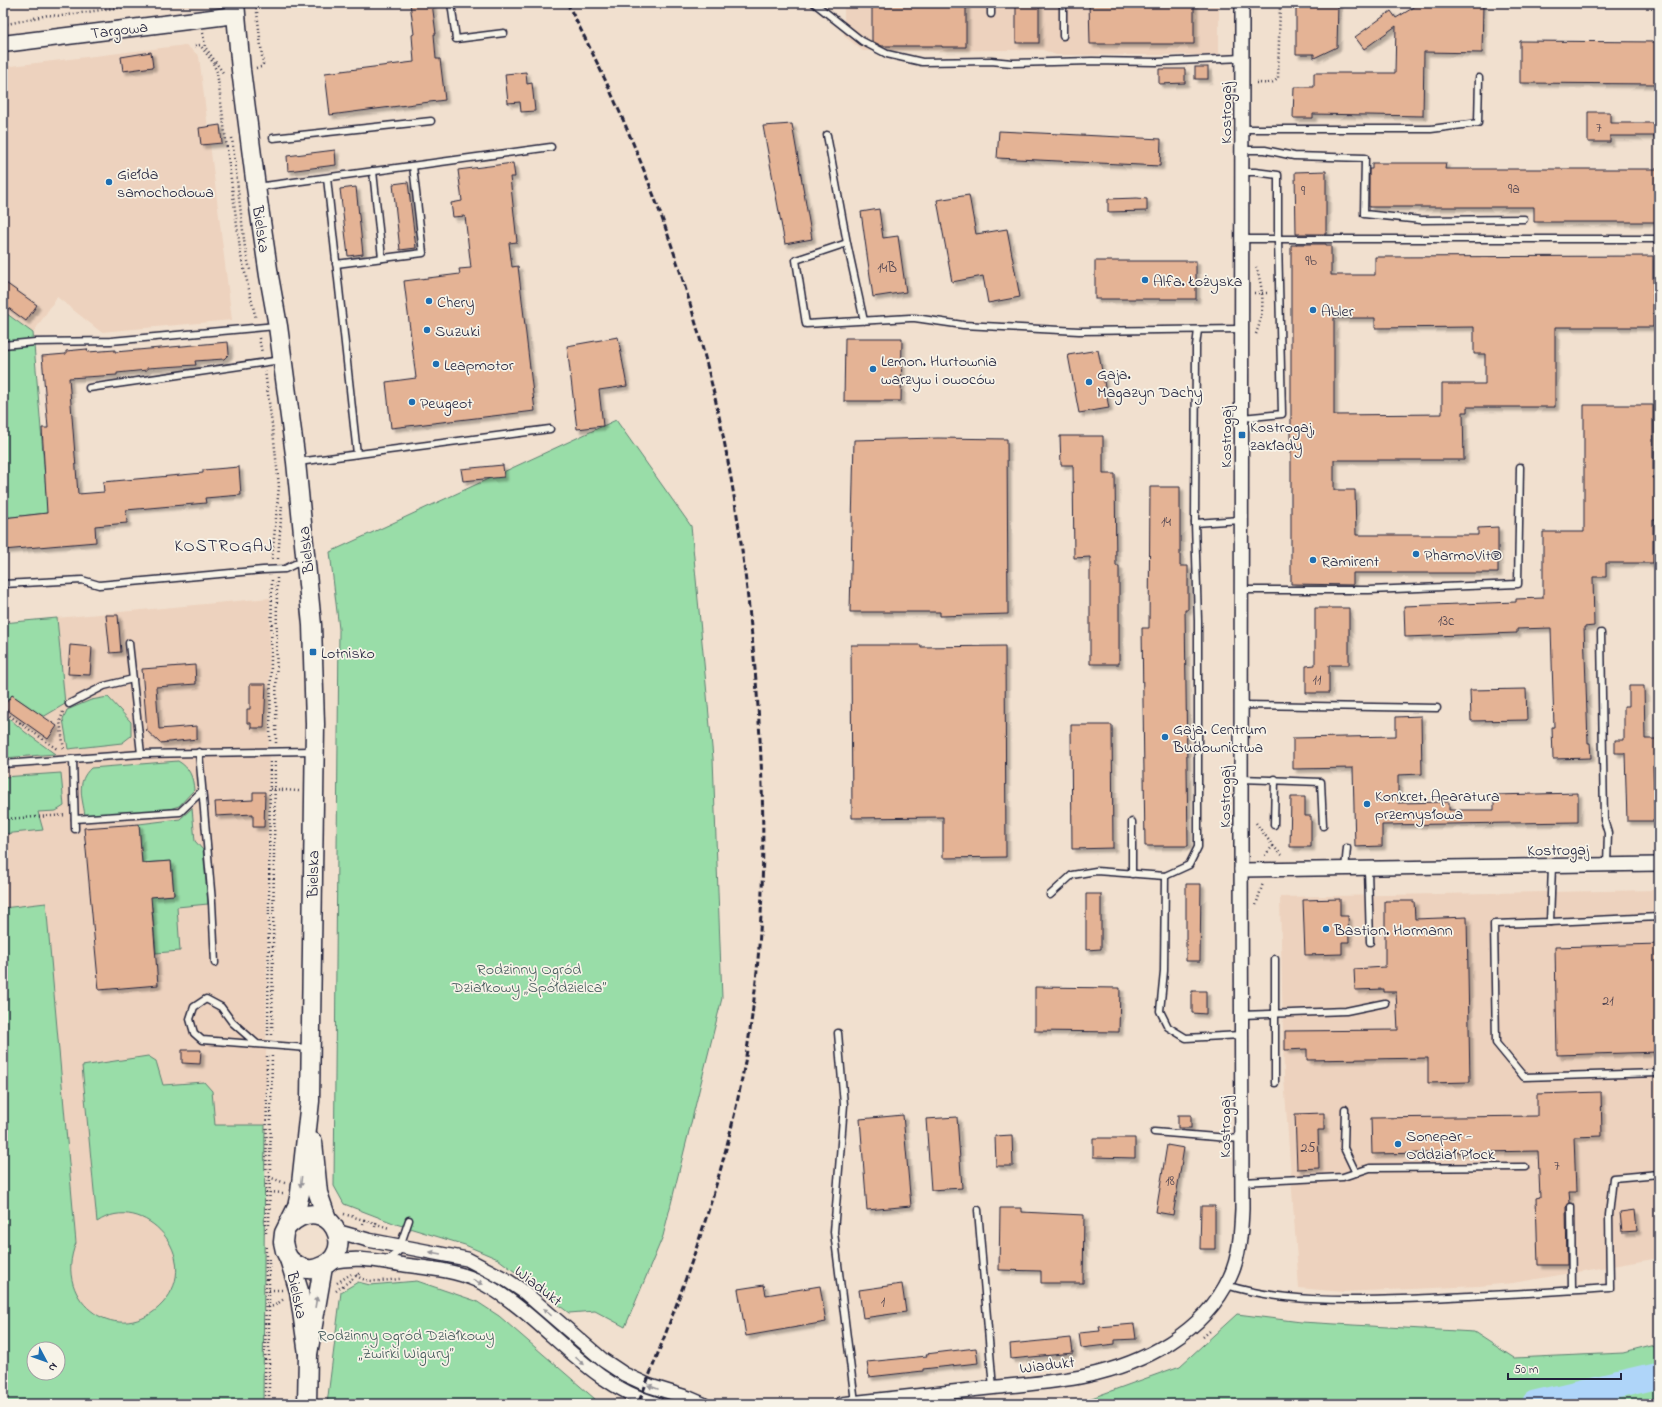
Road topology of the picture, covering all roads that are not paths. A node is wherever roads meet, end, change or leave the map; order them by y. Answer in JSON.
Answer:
{"nodes":[{"id":1,"x":451,"y":3,"type":"edge"},
{"id":2,"x":814,"y":3,"type":"edge"},
{"id":3,"x":991,"y":3,"type":"edge"},
{"id":4,"x":1063,"y":3,"type":"edge"},
{"id":5,"x":1242,"y":3,"type":"edge"},
{"id":6,"x":236,"y":9,"type":"edge"},
{"id":7,"x":991,"y":14,"type":"dead end"},
{"id":8,"x":504,"y":33,"type":"dead end"},
{"id":9,"x":1063,"y":36,"type":"dead end"},
{"id":10,"x":3,"y":44,"type":"edge"},
{"id":11,"x":1242,"y":58,"type":"junction"},
{"id":12,"x":1479,"y":78,"type":"dead end"},
{"id":13,"x":431,"y":120,"type":"dead end"},
{"id":14,"x":1242,"y":129,"type":"junction"},
{"id":15,"x":827,"y":135,"type":"dead end"},
{"id":16,"x":273,"y":138,"type":"dead end"},
{"id":17,"x":551,"y":147,"type":"dead end"},
{"id":18,"x":1242,"y":150,"type":"junction"},
{"id":19,"x":413,"y":166,"type":"junction"},
{"id":20,"x":373,"y":172,"type":"junction"},
{"id":21,"x":1242,"y":172,"type":"junction"},
{"id":22,"x":327,"y":178,"type":"junction"},
{"id":23,"x":256,"y":187,"type":"junction"},
{"id":24,"x":1524,"y":220,"type":"dead end"},
{"id":25,"x":1242,"y":239,"type":"junction"},
{"id":26,"x":1278,"y":239,"type":"junction"},
{"id":27,"x":1659,"y":239,"type":"edge"},
{"id":28,"x":847,"y":243,"type":"junction"},
{"id":29,"x":382,"y":258,"type":"junction"},
{"id":30,"x":336,"y":264,"type":"junction"},
{"id":31,"x":864,"y":321,"type":"junction"},
{"id":32,"x":278,"y":326,"type":"junction"},
{"id":33,"x":1242,"y":329,"type":"junction"},
{"id":34,"x":1198,"y":330,"type":"junction"},
{"id":35,"x":3,"y":345,"type":"edge"},
{"id":36,"x":282,"y":360,"type":"junction"},
{"id":37,"x":89,"y":388,"type":"dead end"},
{"id":38,"x":1242,"y":418,"type":"junction"},
{"id":39,"x":550,"y":429,"type":"dead end"},
{"id":40,"x":357,"y":454,"type":"junction"},
{"id":41,"x":296,"y":462,"type":"junction"},
{"id":42,"x":1520,"y":467,"type":"dead end"},
{"id":43,"x":1242,"y":520,"type":"junction"},
{"id":44,"x":1195,"y":523,"type":"junction"},
{"id":45,"x":307,"y":563,"type":"junction"},
{"id":46,"x":3,"y":584,"type":"edge"},
{"id":47,"x":1242,"y":590,"type":"junction"},
{"id":48,"x":1601,"y":633,"type":"dead end"},
{"id":49,"x":129,"y":643,"type":"dead end"},
{"id":50,"x":133,"y":679,"type":"junction"},
{"id":51,"x":69,"y":704,"type":"road end"},
{"id":52,"x":1241,"y":705,"type":"junction"},
{"id":53,"x":1437,"y":708,"type":"dead end"},
{"id":54,"x":314,"y":751,"type":"junction"},
{"id":55,"x":199,"y":752,"type":"junction"},
{"id":56,"x":141,"y":754,"type":"junction"},
{"id":57,"x":73,"y":759,"type":"junction"},
{"id":58,"x":3,"y":764,"type":"edge"},
{"id":59,"x":1241,"y":779,"type":"junction"},
{"id":60,"x":1275,"y":779,"type":"junction"},
{"id":61,"x":202,"y":791,"type":"junction"},
{"id":62,"x":75,"y":817,"type":"junction"},
{"id":63,"x":1132,"y":822,"type":"dead end"},
{"id":64,"x":1274,"y":825,"type":"dead end"},
{"id":65,"x":1323,"y":826,"type":"dead end"},
{"id":66,"x":75,"y":829,"type":"dead end"},
{"id":67,"x":1347,"y":848,"type":"dead end"},
{"id":68,"x":1659,"y":864,"type":"edge"},
{"id":69,"x":1607,"y":865,"type":"junction"},
{"id":70,"x":1552,"y":866,"type":"junction"},
{"id":71,"x":1346,"y":869,"type":"junction"},
{"id":72,"x":1368,"y":869,"type":"junction"},
{"id":73,"x":1241,"y":870,"type":"junction"},
{"id":74,"x":1132,"y":874,"type":"junction"},
{"id":75,"x":1165,"y":876,"type":"junction"},
{"id":76,"x":1050,"y":895,"type":"dead end"},
{"id":77,"x":1659,"y":917,"type":"edge"},
{"id":78,"x":1550,"y":922,"type":"junction"},
{"id":79,"x":1370,"y":942,"type":"dead end"},
{"id":80,"x":1275,"y":960,"type":"dead end"},
{"id":81,"x":216,"y":963,"type":"dead end"},
{"id":82,"x":1385,"y":1003,"type":"dead end"},
{"id":83,"x":1275,"y":1014,"type":"junction"},
{"id":84,"x":1241,"y":1015,"type":"junction"},
{"id":85,"x":838,"y":1033,"type":"dead end"},
{"id":86,"x":1241,"y":1034,"type":"junction"},
{"id":87,"x":257,"y":1044,"type":"junction"},
{"id":88,"x":310,"y":1048,"type":"junction"},
{"id":89,"x":1659,"y":1073,"type":"edge"},
{"id":90,"x":1275,"y":1083,"type":"dead end"},
{"id":91,"x":310,"y":1101,"type":"junction"},
{"id":92,"x":1345,"y":1109,"type":"dead end"},
{"id":93,"x":1154,"y":1132,"type":"dead end"},
{"id":94,"x":1241,"y":1139,"type":"junction"},
{"id":95,"x":1525,"y":1167,"type":"dead end"},
{"id":96,"x":1356,"y":1173,"type":"junction"},
{"id":97,"x":1659,"y":1174,"type":"edge"},
{"id":98,"x":1242,"y":1182,"type":"junction"},
{"id":99,"x":1571,"y":1207,"type":"dead end"},
{"id":100,"x":978,"y":1210,"type":"dead end"},
{"id":101,"x":409,"y":1220,"type":"dead end"},
{"id":102,"x":289,"y":1225,"type":"junction"},
{"id":103,"x":332,"y":1225,"type":"junction"},
{"id":104,"x":400,"y":1246,"type":"junction"},
{"id":105,"x":289,"y":1259,"type":"junction"},
{"id":106,"x":382,"y":1262,"type":"junction"},
{"id":107,"x":326,"y":1264,"type":"junction"},
{"id":108,"x":1226,"y":1285,"type":"junction"},
{"id":109,"x":1572,"y":1290,"type":"junction"},
{"id":110,"x":308,"y":1354,"type":"junction"},
{"id":111,"x":993,"y":1388,"type":"junction"},
{"id":112,"x":855,"y":1403,"type":"edge"},
{"id":113,"x":307,"y":1404,"type":"edge"},
{"id":114,"x":657,"y":1404,"type":"edge"},
{"id":115,"x":703,"y":1404,"type":"edge"},
{"id":116,"x":841,"y":1404,"type":"edge"}],
"edges":[{"from":1,"to":8,"type":"lane"},
{"from":2,"to":11,"type":"lane"},
{"from":3,"to":7,"type":"lane"},
{"from":4,"to":9,"type":"lane"},
{"from":5,"to":11,"type":"street","name":"Kostrogaj"},
{"from":6,"to":10,"type":"street","name":"Targowa"},
{"from":6,"to":23,"type":"main road","name":"Bielska"},
{"from":11,"to":14,"type":"street","name":"Kostrogaj"},
{"from":12,"to":14,"type":"lane"},
{"from":13,"to":16,"type":"lane"},
{"from":14,"to":18,"type":"street","name":"Kostrogaj"},
{"from":15,"to":28,"type":"lane"},
{"from":17,"to":19,"type":"lane"},
{"from":18,"to":21,"type":"street","name":"Kostrogaj"},
{"from":18,"to":24,"type":"lane"},
{"from":19,"to":20,"type":"lane"},
{"from":19,"to":29,"type":"lane"},
{"from":20,"to":22,"type":"lane"},
{"from":20,"to":29,"type":"lane"},
{"from":21,"to":25,"type":"street","name":"Kostrogaj"},
{"from":21,"to":26,"type":"lane"},
{"from":22,"to":23,"type":"lane"},
{"from":22,"to":30,"type":"lane"},
{"from":23,"to":32,"type":"main road","name":"Bielska"},
{"from":25,"to":26,"type":"lane"},
{"from":25,"to":33,"type":"street","name":"Kostrogaj"},
{"from":26,"to":27,"type":"lane"},
{"from":26,"to":38,"type":"lane"},
{"from":28,"to":31,"type":"lane"},
{"from":28,"to":31,"type":"lane"},
{"from":29,"to":30,"type":"lane"},
{"from":30,"to":40,"type":"lane"},
{"from":31,"to":34,"type":"lane"},
{"from":32,"to":35,"type":"lane"},
{"from":32,"to":36,"type":"main road","name":"Bielska"},
{"from":33,"to":34,"type":"lane"},
{"from":33,"to":38,"type":"street","name":"Kostrogaj"},
{"from":34,"to":44,"type":"lane"},
{"from":36,"to":37,"type":"lane"},
{"from":36,"to":41,"type":"main road","name":"Bielska"},
{"from":38,"to":43,"type":"street","name":"Kostrogaj"},
{"from":39,"to":40,"type":"lane"},
{"from":40,"to":41,"type":"lane"},
{"from":41,"to":45,"type":"main road","name":"Bielska"},
{"from":42,"to":47,"type":"lane"},
{"from":43,"to":44,"type":"lane"},
{"from":43,"to":47,"type":"street","name":"Kostrogaj"},
{"from":44,"to":75,"type":"lane"},
{"from":45,"to":46,"type":"lane"},
{"from":45,"to":54,"type":"main road","name":"Bielska"},
{"from":47,"to":52,"type":"street","name":"Kostrogaj"},
{"from":48,"to":69,"type":"lane"},
{"from":49,"to":50,"type":"lane"},
{"from":50,"to":51,"type":"lane"},
{"from":50,"to":56,"type":"lane"},
{"from":52,"to":53,"type":"lane"},
{"from":52,"to":59,"type":"street","name":"Kostrogaj"},
{"from":54,"to":55,"type":"lane"},
{"from":54,"to":88,"type":"main road","name":"Bielska"},
{"from":55,"to":56,"type":"lane"},
{"from":55,"to":61,"type":"lane"},
{"from":56,"to":57,"type":"lane"},
{"from":57,"to":58,"type":"lane"},
{"from":57,"to":62,"type":"lane"},
{"from":59,"to":60,"type":"lane"},
{"from":59,"to":73,"type":"street","name":"Kostrogaj"},
{"from":60,"to":64,"type":"lane"},
{"from":60,"to":65,"type":"lane"},
{"from":61,"to":62,"type":"lane"},
{"from":61,"to":81,"type":"lane"},
{"from":62,"to":66,"type":"lane"},
{"from":63,"to":74,"type":"lane"},
{"from":67,"to":71,"type":"lane"},
{"from":68,"to":69,"type":"street","name":"Kostrogaj"},
{"from":69,"to":70,"type":"street","name":"Kostrogaj"},
{"from":70,"to":72,"type":"street","name":"Kostrogaj"},
{"from":70,"to":78,"type":"lane"},
{"from":71,"to":72,"type":"street","name":"Kostrogaj"},
{"from":71,"to":73,"type":"street","name":"Kostrogaj"},
{"from":72,"to":79,"type":"lane"},
{"from":73,"to":84,"type":"street","name":"Kostrogaj"},
{"from":74,"to":75,"type":"lane"},
{"from":74,"to":76,"type":"lane"},
{"from":75,"to":86,"type":"lane"},
{"from":77,"to":78,"type":"lane"},
{"from":78,"to":89,"type":"lane"},
{"from":80,"to":83,"type":"lane"},
{"from":82,"to":83,"type":"lane"},
{"from":83,"to":84,"type":"lane"},
{"from":83,"to":90,"type":"lane"},
{"from":84,"to":86,"type":"street","name":"Kostrogaj"},
{"from":85,"to":112,"type":"lane"},
{"from":86,"to":94,"type":"street","name":"Kostrogaj"},
{"from":87,"to":87,"type":"lane"},
{"from":87,"to":88,"type":"lane"},
{"from":88,"to":91,"type":"main road","name":"Bielska"},
{"from":91,"to":102,"type":"main road","name":"Bielska","one_way":true},
{"from":91,"to":103,"type":"main road","name":"Bielska"},
{"from":92,"to":96,"type":"lane"},
{"from":93,"to":94,"type":"lane"},
{"from":94,"to":98,"type":"street","name":"Kostrogaj"},
{"from":95,"to":96,"type":"lane"},
{"from":96,"to":98,"type":"lane"},
{"from":97,"to":109,"type":"lane"},
{"from":98,"to":108,"type":"street","name":"Kostrogaj"},
{"from":99,"to":109,"type":"lane"},
{"from":100,"to":111,"type":"lane"},
{"from":101,"to":104,"type":"lane"},
{"from":102,"to":103,"type":"main road"},
{"from":102,"to":105,"type":"main road","name":"Bielska"},
{"from":103,"to":104,"type":"street","name":"Wiadukt"},
{"from":103,"to":107,"type":"main road","name":"Bielska"},
{"from":104,"to":106,"type":"lane"},
{"from":115,"to":104,"type":"street","name":"Wiadukt","one_way":true},
{"from":105,"to":107,"type":"main road","name":"Bielska"},
{"from":105,"to":110,"type":"main road","name":"Bielska"},
{"from":106,"to":107,"type":"street","name":"Wiadukt"},
{"from":106,"to":114,"type":"street","name":"Wiadukt","one_way":true},
{"from":110,"to":107,"type":"main road","name":"Bielska","one_way":true},
{"from":108,"to":109,"type":"lane"},
{"from":108,"to":111,"type":"street","name":"Wiadukt"},
{"from":110,"to":113,"type":"main road","name":"Bielska"},
{"from":111,"to":112,"type":"street","name":"Wiadukt"},
{"from":112,"to":116,"type":"street","name":"Wiadukt"}]}
